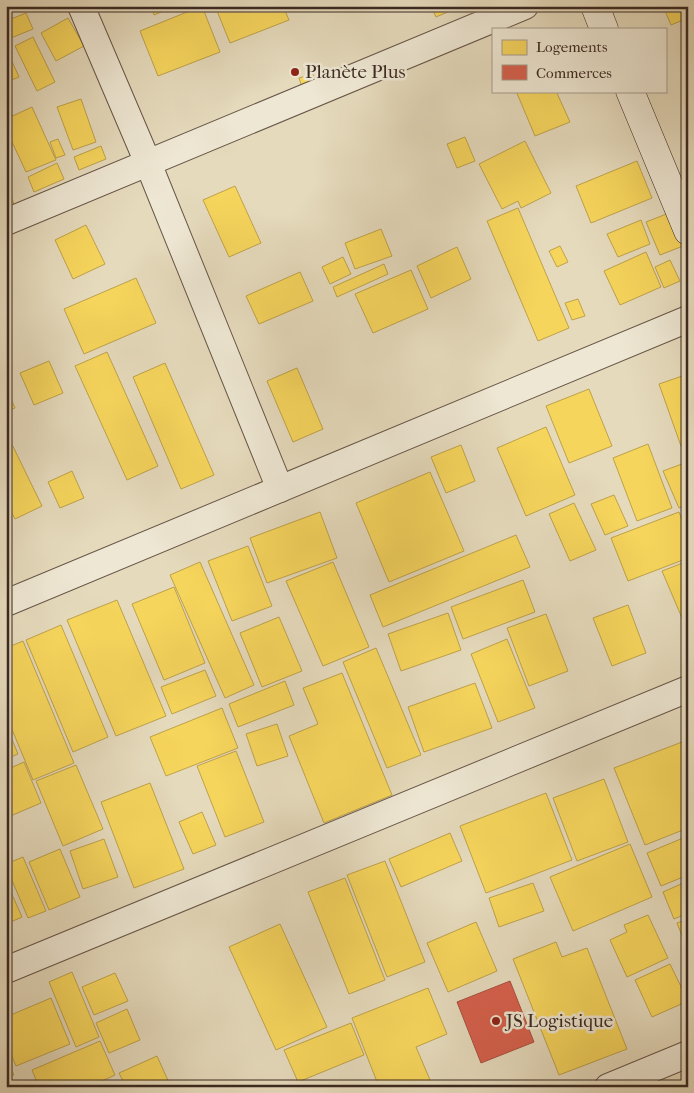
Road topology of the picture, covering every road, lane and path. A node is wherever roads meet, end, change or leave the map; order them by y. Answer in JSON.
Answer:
{"nodes":[{"id":1,"x":81,"y":6,"type":"edge"},
{"id":2,"x":525,"y":6,"type":"edge"},
{"id":3,"x":595,"y":6,"type":"edge"},
{"id":4,"x":604,"y":28,"type":"edge"},
{"id":5,"x":630,"y":92,"type":"edge"},
{"id":6,"x":148,"y":163,"type":"junction"},
{"id":7,"x":6,"y":222,"type":"edge"},
{"id":8,"x":688,"y":231,"type":"edge"},
{"id":9,"x":688,"y":319,"type":"edge"},
{"id":10,"x":280,"y":489,"type":"junction"},
{"id":11,"x":6,"y":603,"type":"edge"},
{"id":12,"x":688,"y":689,"type":"edge"},
{"id":13,"x":6,"y":970,"type":"edge"},
{"id":14,"x":688,"y":1054,"type":"edge"},
{"id":15,"x":608,"y":1087,"type":"edge"}],
"edges":[{"from":1,"to":6,"type":"street"},
{"from":2,"to":6,"type":"street"},
{"from":3,"to":4,"type":"main road"},
{"from":5,"to":8,"type":"main road"},
{"from":6,"to":7,"type":"street"},
{"from":6,"to":10,"type":"street"},
{"from":9,"to":10,"type":"street"},
{"from":10,"to":11,"type":"street"},
{"from":12,"to":13,"type":"street"},
{"from":14,"to":15,"type":"street"}]}
